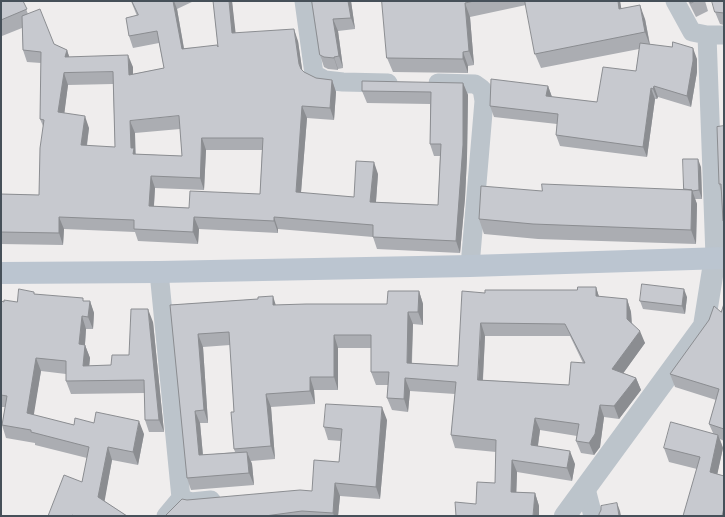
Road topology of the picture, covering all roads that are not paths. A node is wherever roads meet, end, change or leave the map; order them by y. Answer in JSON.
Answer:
{"nodes":[{"id":1,"x":304,"y":1,"type":"edge"},
{"id":2,"x":675,"y":1,"type":"edge"},
{"id":3,"x":716,"y":35,"type":"edge"},
{"id":4,"x":720,"y":258,"type":"edge"},
{"id":5,"x":470,"y":266,"type":"junction"},
{"id":6,"x":159,"y":272,"type":"junction"},
{"id":7,"x":1,"y":273,"type":"edge"},
{"id":8,"x":586,"y":489,"type":"junction"},
{"id":9,"x":181,"y":498,"type":"junction"},
{"id":10,"x":229,"y":499,"type":"edge"},
{"id":11,"x":166,"y":516,"type":"edge"},
{"id":12,"x":565,"y":516,"type":"edge"},
{"id":13,"x":592,"y":516,"type":"edge"}],
"edges":[{"from":1,"to":5,"type":"street"},
{"from":2,"to":3,"type":"street"},
{"from":3,"to":4,"type":"street"},
{"from":4,"to":5,"type":"main road"},
{"from":4,"to":8,"type":"street"},
{"from":5,"to":6,"type":"main road"},
{"from":6,"to":7,"type":"main road"},
{"from":6,"to":9,"type":"street"},
{"from":8,"to":12,"type":"street"},
{"from":8,"to":13,"type":"street"},
{"from":9,"to":10,"type":"street"},
{"from":9,"to":11,"type":"street"}]}
